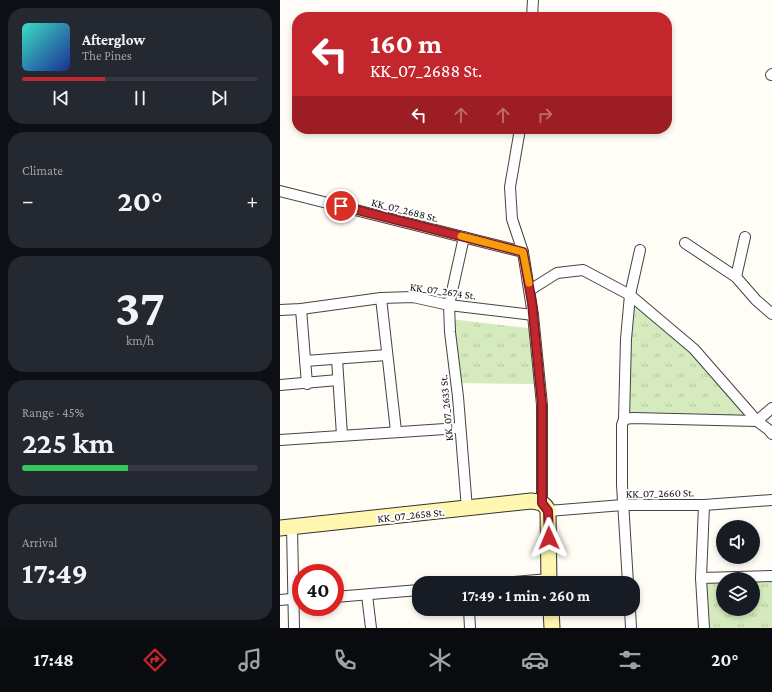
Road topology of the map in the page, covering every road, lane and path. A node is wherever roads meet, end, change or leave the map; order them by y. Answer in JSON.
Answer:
{"nodes":[{"id":1,"x":533,"y":0,"type":"edge"},
{"id":2,"x":532,"y":12,"type":"edge"},
{"id":3,"x":519,"y":134,"type":"edge"},
{"id":4,"x":280,"y":191,"type":"edge"},
{"id":5,"x":464,"y":237,"type":"junction"},
{"id":6,"x":745,"y":237,"type":"dead end"},
{"id":7,"x":685,"y":243,"type":"dead end"},
{"id":8,"x":640,"y":250,"type":"dead end"},
{"id":9,"x":523,"y":252,"type":"junction"},
{"id":10,"x":736,"y":277,"type":"junction"},
{"id":11,"x":530,"y":290,"type":"junction"},
{"id":12,"x":630,"y":295,"type":"junction"},
{"id":13,"x":381,"y":298,"type":"junction"},
{"id":14,"x":449,"y":305,"type":"junction"},
{"id":15,"x":301,"y":309,"type":"junction"},
{"id":16,"x":280,"y":310,"type":"edge"},
{"id":17,"x":772,"y":314,"type":"edge"},
{"id":18,"x":534,"y":315,"type":"junction"},
{"id":19,"x":387,"y":355,"type":"junction"},
{"id":20,"x":337,"y":359,"type":"junction"},
{"id":21,"x":305,"y":361,"type":"junction"},
{"id":22,"x":338,"y":380,"type":"junction"},
{"id":23,"x":307,"y":384,"type":"junction"},
{"id":24,"x":280,"y":385,"type":"edge"},
{"id":25,"x":772,"y":408,"type":"edge"},
{"id":26,"x":624,"y":419,"type":"junction"},
{"id":27,"x":757,"y":421,"type":"junction"},
{"id":28,"x":460,"y":428,"type":"junction"},
{"id":29,"x":396,"y":431,"type":"junction"},
{"id":30,"x":772,"y":434,"type":"edge"},
{"id":31,"x":342,"y":435,"type":"junction"},
{"id":32,"x":280,"y":440,"type":"edge"},
{"id":33,"x":772,"y":500,"type":"edge"},
{"id":34,"x":704,"y":504,"type":"junction"},
{"id":35,"x":624,"y":505,"type":"junction"},
{"id":36,"x":545,"y":507,"type":"junction"},
{"id":37,"x":467,"y":508,"type":"junction"},
{"id":38,"x":286,"y":528,"type":"edge"},
{"id":39,"x":292,"y":566,"type":"edge"},
{"id":40,"x":549,"y":576,"type":"edge"},
{"id":41,"x":628,"y":576,"type":"edge"},
{"id":42,"x":772,"y":576,"type":"edge"},
{"id":43,"x":701,"y":578,"type":"junction"},
{"id":44,"x":412,"y":591,"type":"edge"},
{"id":45,"x":367,"y":595,"type":"junction"},
{"id":46,"x":344,"y":596,"type":"edge"},
{"id":47,"x":292,"y":599,"type":"edge"},
{"id":48,"x":280,"y":600,"type":"edge"},
{"id":49,"x":295,"y":616,"type":"edge"},
{"id":50,"x":469,"y":616,"type":"edge"},
{"id":51,"x":551,"y":616,"type":"edge"},
{"id":52,"x":630,"y":616,"type":"edge"},
{"id":53,"x":294,"y":628,"type":"edge"},
{"id":54,"x":371,"y":628,"type":"edge"},
{"id":55,"x":470,"y":628,"type":"edge"},
{"id":56,"x":552,"y":628,"type":"edge"},
{"id":57,"x":631,"y":628,"type":"edge"},
{"id":58,"x":704,"y":628,"type":"edge"}],
"edges":[{"from":1,"to":2,"type":"street"},
{"from":3,"to":9,"type":"street"},
{"from":4,"to":5,"type":"street","name":"KK_07_2688 St."},
{"from":5,"to":9,"type":"street","name":"KK_07_2688 St."},
{"from":5,"to":14,"type":"street","name":"KK_07_2633 St."},
{"from":6,"to":10,"type":"street"},
{"from":7,"to":10,"type":"street"},
{"from":8,"to":12,"type":"street"},
{"from":9,"to":11,"type":"street"},
{"from":10,"to":17,"type":"street"},
{"from":11,"to":12,"type":"street"},
{"from":11,"to":18,"type":"street"},
{"from":12,"to":26,"type":"street"},
{"from":12,"to":27,"type":"street"},
{"from":13,"to":14,"type":"street","name":"KK_07_2674 St."},
{"from":13,"to":15,"type":"street","name":"KK_07_2674 St."},
{"from":13,"to":19,"type":"street"},
{"from":14,"to":18,"type":"street","name":"KK_07_2674 St."},
{"from":14,"to":28,"type":"street","name":"KK_07_2633 St."},
{"from":15,"to":16,"type":"street","name":"KK_07_2674 St."},
{"from":15,"to":21,"type":"street"},
{"from":18,"to":36,"type":"street"},
{"from":19,"to":20,"type":"street"},
{"from":19,"to":29,"type":"street"},
{"from":20,"to":21,"type":"street"},
{"from":20,"to":22,"type":"street"},
{"from":21,"to":23,"type":"street"},
{"from":22,"to":23,"type":"street"},
{"from":22,"to":31,"type":"street"},
{"from":23,"to":24,"type":"street"},
{"from":25,"to":27,"type":"street"},
{"from":26,"to":27,"type":"street"},
{"from":26,"to":35,"type":"street"},
{"from":27,"to":30,"type":"street"},
{"from":28,"to":29,"type":"street"},
{"from":28,"to":37,"type":"street","name":"KK_07_2633 St."},
{"from":29,"to":31,"type":"street"},
{"from":31,"to":32,"type":"street"},
{"from":33,"to":34,"type":"street","name":"KK_07_2660 St."},
{"from":34,"to":35,"type":"street","name":"KK_07_2660 St."},
{"from":34,"to":43,"type":"street"},
{"from":35,"to":36,"type":"street","name":"KK_07_2660 St."},
{"from":35,"to":41,"type":"street"},
{"from":36,"to":37,"type":"street","name":"KK_07_2658 St."},
{"from":36,"to":40,"type":"street"},
{"from":37,"to":38,"type":"street","name":"KK_07_2658 St."},
{"from":38,"to":39,"type":"street"},
{"from":42,"to":43,"type":"street"},
{"from":43,"to":58,"type":"street"},
{"from":44,"to":45,"type":"street"},
{"from":45,"to":46,"type":"street"},
{"from":45,"to":54,"type":"street"},
{"from":47,"to":48,"type":"street"},
{"from":49,"to":53,"type":"street"},
{"from":50,"to":55,"type":"street"},
{"from":51,"to":56,"type":"street"},
{"from":52,"to":57,"type":"street"}]}
